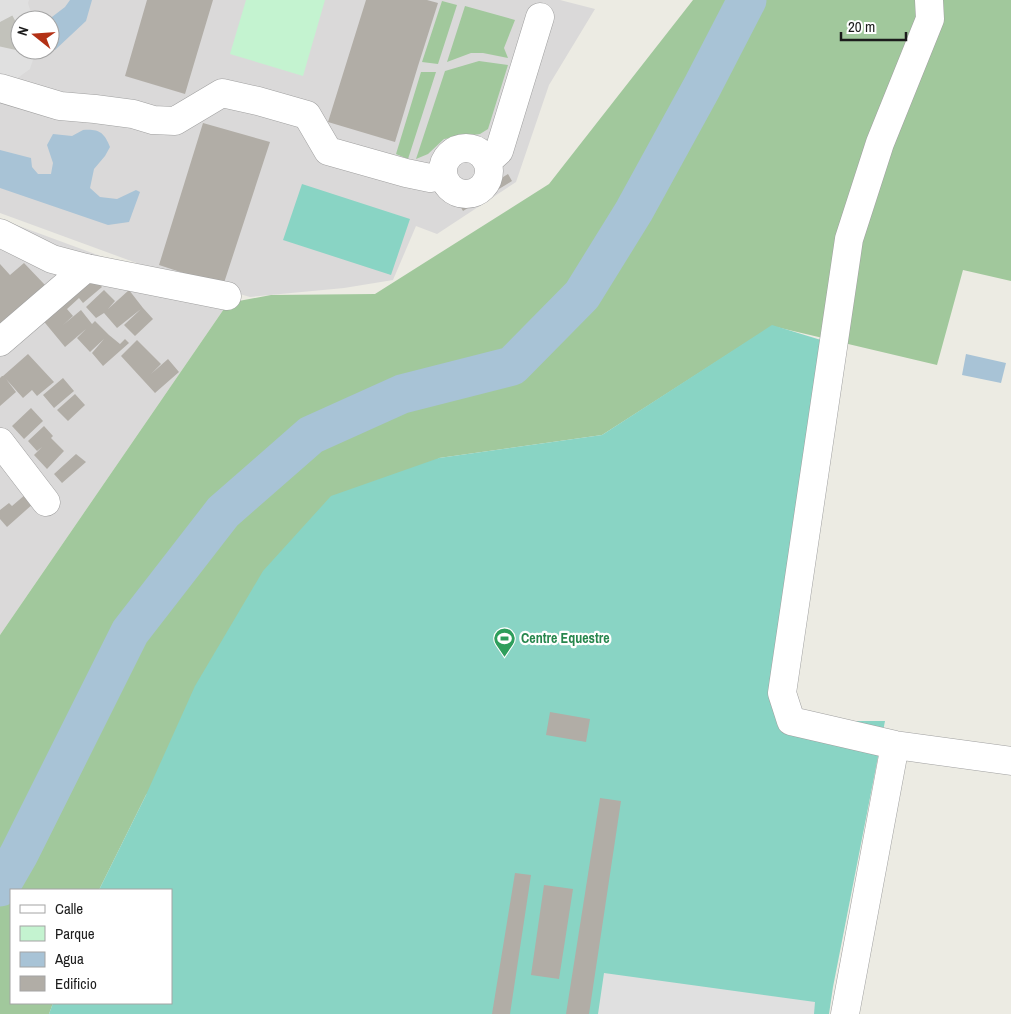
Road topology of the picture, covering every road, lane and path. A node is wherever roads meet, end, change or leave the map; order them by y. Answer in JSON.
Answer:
{"nodes":[{"id":1,"x":929,"y":0,"type":"edge"},
{"id":2,"x":540,"y":18,"type":"dead end"},
{"id":3,"x":0,"y":88,"type":"edge"},
{"id":4,"x":0,"y":233,"type":"edge"},
{"id":5,"x":86,"y":268,"type":"junction"},
{"id":6,"x":227,"y":296,"type":"dead end"},
{"id":7,"x":0,"y":342,"type":"edge"},
{"id":8,"x":0,"y":442,"type":"edge"},
{"id":9,"x":46,"y":502,"type":"dead end"},
{"id":10,"x":894,"y":745,"type":"junction"},
{"id":11,"x":1011,"y":761,"type":"edge"},
{"id":12,"x":845,"y":1014,"type":"edge"}],
"edges":[{"from":1,"to":10,"type":"street"},
{"from":2,"to":3,"type":"street"},
{"from":4,"to":5,"type":"street"},
{"from":5,"to":6,"type":"street"},
{"from":5,"to":7,"type":"street"},
{"from":8,"to":9,"type":"street"},
{"from":10,"to":11,"type":"street"},
{"from":10,"to":12,"type":"street"}]}
